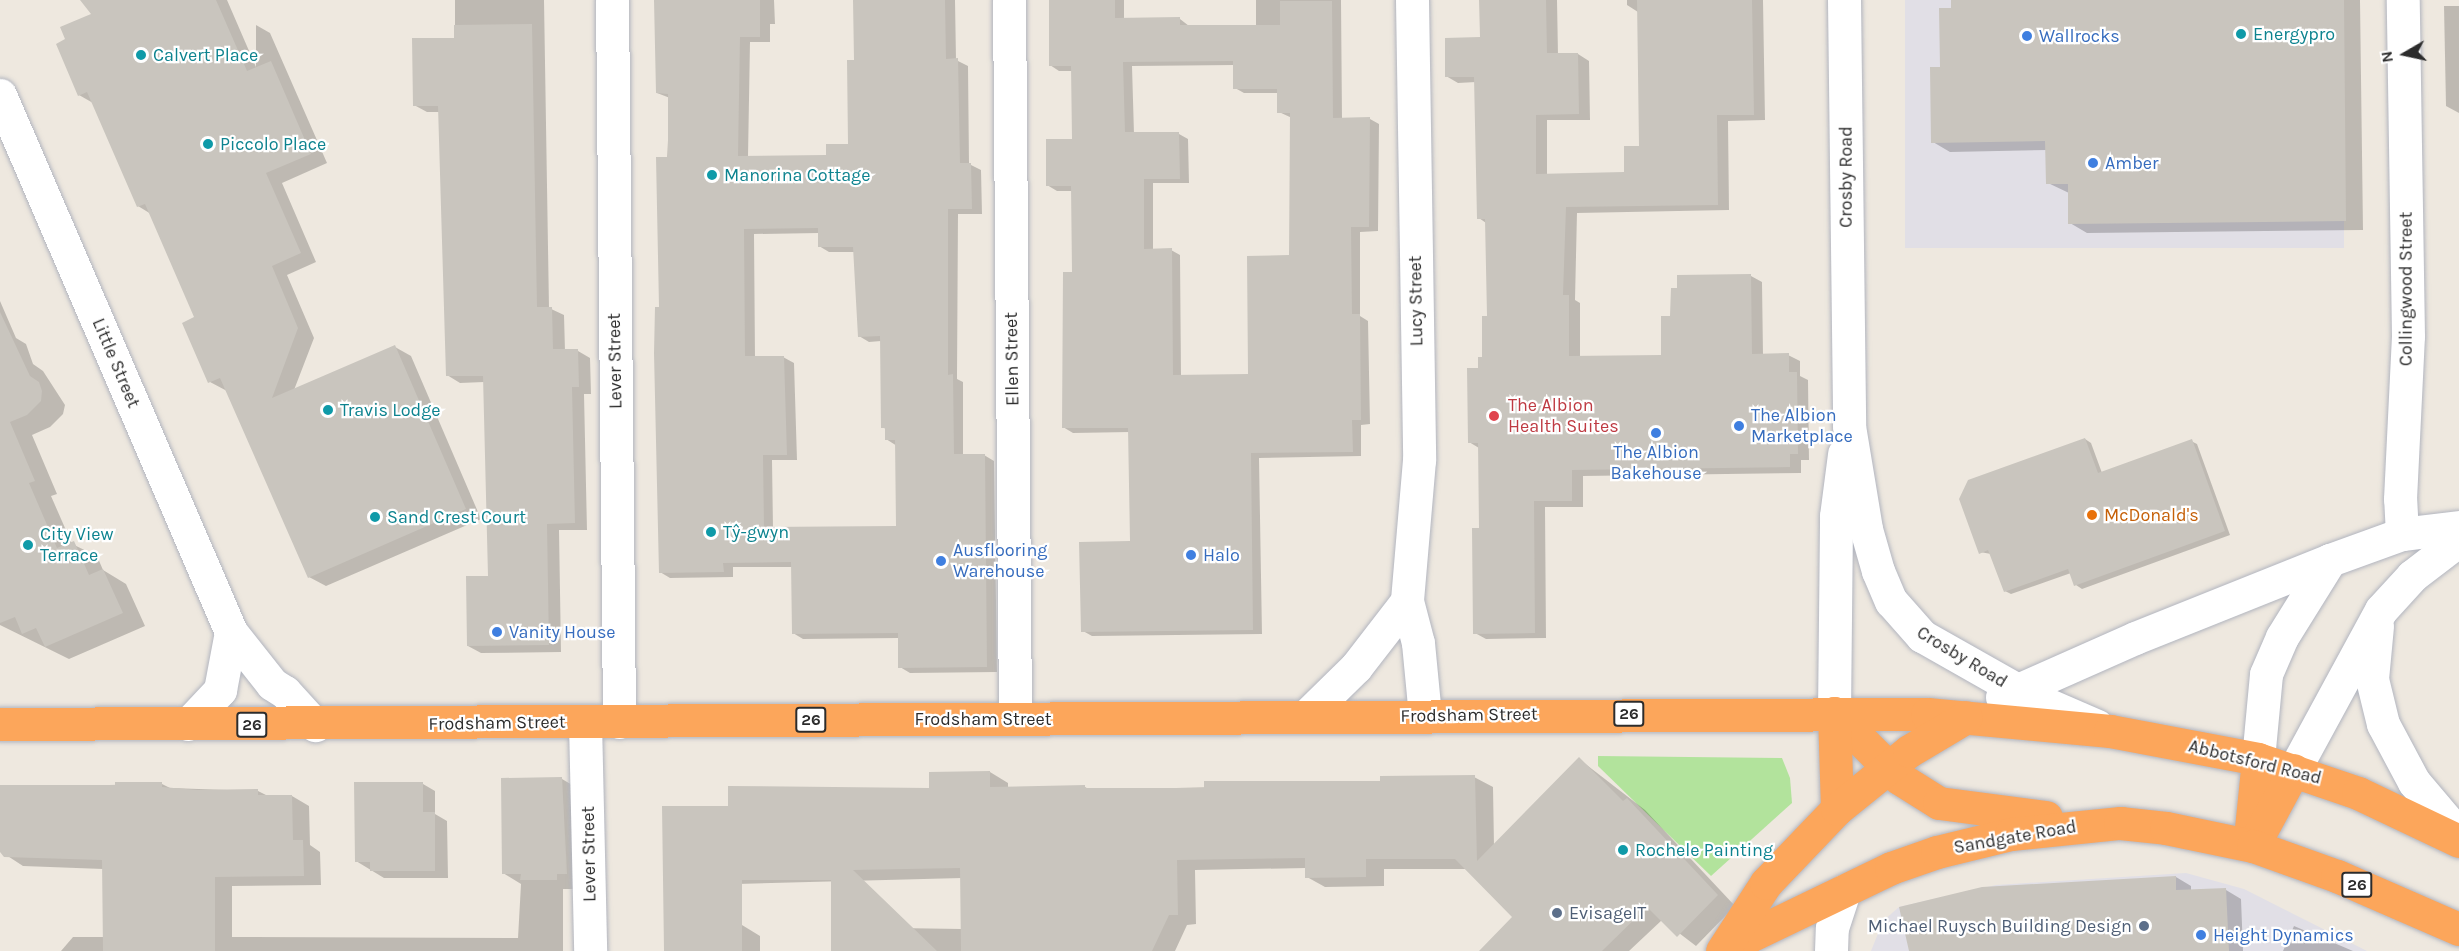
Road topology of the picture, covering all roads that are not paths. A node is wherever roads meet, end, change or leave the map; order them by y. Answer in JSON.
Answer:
{"nodes":[{"id":1,"x":612,"y":0,"type":"edge"},
{"id":2,"x":1009,"y":0,"type":"edge"},
{"id":3,"x":1412,"y":0,"type":"edge"},
{"id":4,"x":1844,"y":0,"type":"edge"},
{"id":5,"x":2403,"y":0,"type":"edge"},
{"id":6,"x":0,"y":94,"type":"edge"},
{"id":7,"x":1849,"y":426,"type":"junction"},
{"id":8,"x":2459,"y":527,"type":"edge"},
{"id":9,"x":2402,"y":534,"type":"junction"},
{"id":10,"x":2459,"y":540,"type":"edge"},
{"id":11,"x":2330,"y":560,"type":"junction"},
{"id":12,"x":2412,"y":576,"type":"junction"},
{"id":13,"x":1407,"y":601,"type":"junction"},
{"id":14,"x":2381,"y":610,"type":"junction"},
{"id":15,"x":231,"y":632,"type":"junction"},
{"id":16,"x":2015,"y":690,"type":"junction"},
{"id":17,"x":1834,"y":713,"type":"junction"},
{"id":18,"x":1306,"y":716,"type":"junction"},
{"id":19,"x":1425,"y":716,"type":"junction"},
{"id":20,"x":1966,"y":717,"type":"junction"},
{"id":21,"x":1015,"y":718,"type":"junction"},
{"id":22,"x":585,"y":722,"type":"junction"},
{"id":23,"x":619,"y":722,"type":"junction"},
{"id":24,"x":0,"y":724,"type":"edge"},
{"id":25,"x":188,"y":724,"type":"junction"},
{"id":26,"x":315,"y":725,"type":"junction"},
{"id":27,"x":2110,"y":731,"type":"junction"},
{"id":28,"x":2258,"y":759,"type":"junction"},
{"id":29,"x":1888,"y":767,"type":"junction"},
{"id":30,"x":2294,"y":770,"type":"junction"},
{"id":31,"x":1837,"y":808,"type":"junction"},
{"id":32,"x":2098,"y":823,"type":"junction"},
{"id":33,"x":2459,"y":835,"type":"edge"},
{"id":34,"x":2459,"y":841,"type":"edge"},
{"id":35,"x":2251,"y":846,"type":"junction"},
{"id":36,"x":1844,"y":891,"type":"junction"},
{"id":37,"x":2459,"y":929,"type":"edge"},
{"id":38,"x":1723,"y":950,"type":"edge"},
{"id":39,"x":590,"y":951,"type":"edge"},
{"id":40,"x":1831,"y":951,"type":"edge"}],
"edges":[{"from":1,"to":23,"type":"street","name":"Lever Street"},
{"from":2,"to":21,"type":"street","name":"Ellen Street"},
{"from":3,"to":13,"type":"street","name":"Lucy Street"},
{"from":4,"to":7,"type":"street","name":"Crosby Road"},
{"from":5,"to":9,"type":"street","name":"Collingwood Street"},
{"from":6,"to":15,"type":"street","name":"Little Street"},
{"from":7,"to":16,"type":"street","name":"Crosby Road"},
{"from":7,"to":17,"type":"street","name":"Crosby Road"},
{"from":8,"to":9,"type":"street","name":"Sandgate Road"},
{"from":9,"to":11,"type":"street","name":"Sandgate Road"},
{"from":9,"to":12,"type":"street","name":"Collingwood Street"},
{"from":10,"to":12,"type":"street"},
{"from":11,"to":16,"type":"street","name":"Sandgate Road"},
{"from":11,"to":28,"type":"street"},
{"from":12,"to":14,"type":"street"},
{"from":13,"to":18,"type":"street"},
{"from":13,"to":19,"type":"street","name":"Lucy Street"},
{"from":14,"to":30,"type":"street"},
{"from":14,"to":33,"type":"street"},
{"from":15,"to":25,"type":"street"},
{"from":15,"to":26,"type":"street","name":"Little Street"},
{"from":16,"to":20,"type":"street","name":"Sandgate Road"},
{"from":16,"to":27,"type":"street","name":"Crosby Road"},
{"from":17,"to":19,"type":"highway","name":"Frodsham Street","number":"26"},
{"from":17,"to":20,"type":"highway","name":"Frodsham Street","number":"26"},
{"from":17,"to":29,"type":"highway"},
{"from":17,"to":31,"type":"highway"},
{"from":18,"to":19,"type":"highway","name":"Frodsham Street","number":"26"},
{"from":18,"to":21,"type":"highway","name":"Frodsham Street","number":"26"},
{"from":20,"to":27,"type":"highway","number":"26"},
{"from":20,"to":29,"type":"highway","name":"Sandgate Road"},
{"from":21,"to":23,"type":"highway","name":"Frodsham Street","number":"26"},
{"from":22,"to":23,"type":"highway","name":"Frodsham Street","number":"26"},
{"from":22,"to":26,"type":"highway","name":"Frodsham Street","number":"26"},
{"from":22,"to":39,"type":"street","name":"Lever Street"},
{"from":24,"to":25,"type":"highway","name":"Frodsham Street","number":"26"},
{"from":25,"to":26,"type":"highway","name":"Frodsham Street","number":"26"},
{"from":27,"to":28,"type":"highway","name":"Abbotsford Road","number":"26"},
{"from":28,"to":30,"type":"highway","name":"Abbotsford Road","number":"26"},
{"from":28,"to":35,"type":"highway"},
{"from":29,"to":31,"type":"highway","name":"Sandgate Road"},
{"from":29,"to":32,"type":"highway"},
{"from":30,"to":34,"type":"highway","name":"Abbotsford Road","number":"26"},
{"from":30,"to":35,"type":"highway"},
{"from":31,"to":38,"type":"highway","name":"Sandgate Road"},
{"from":32,"to":35,"type":"highway","name":"Sandgate Road","number":"26"},
{"from":32,"to":36,"type":"highway","name":"Sandgate Road","number":"26"},
{"from":35,"to":37,"type":"highway","number":"26"},
{"from":36,"to":38,"type":"highway","name":"Sandgate Road","number":"26"},
{"from":36,"to":40,"type":"street"}]}
